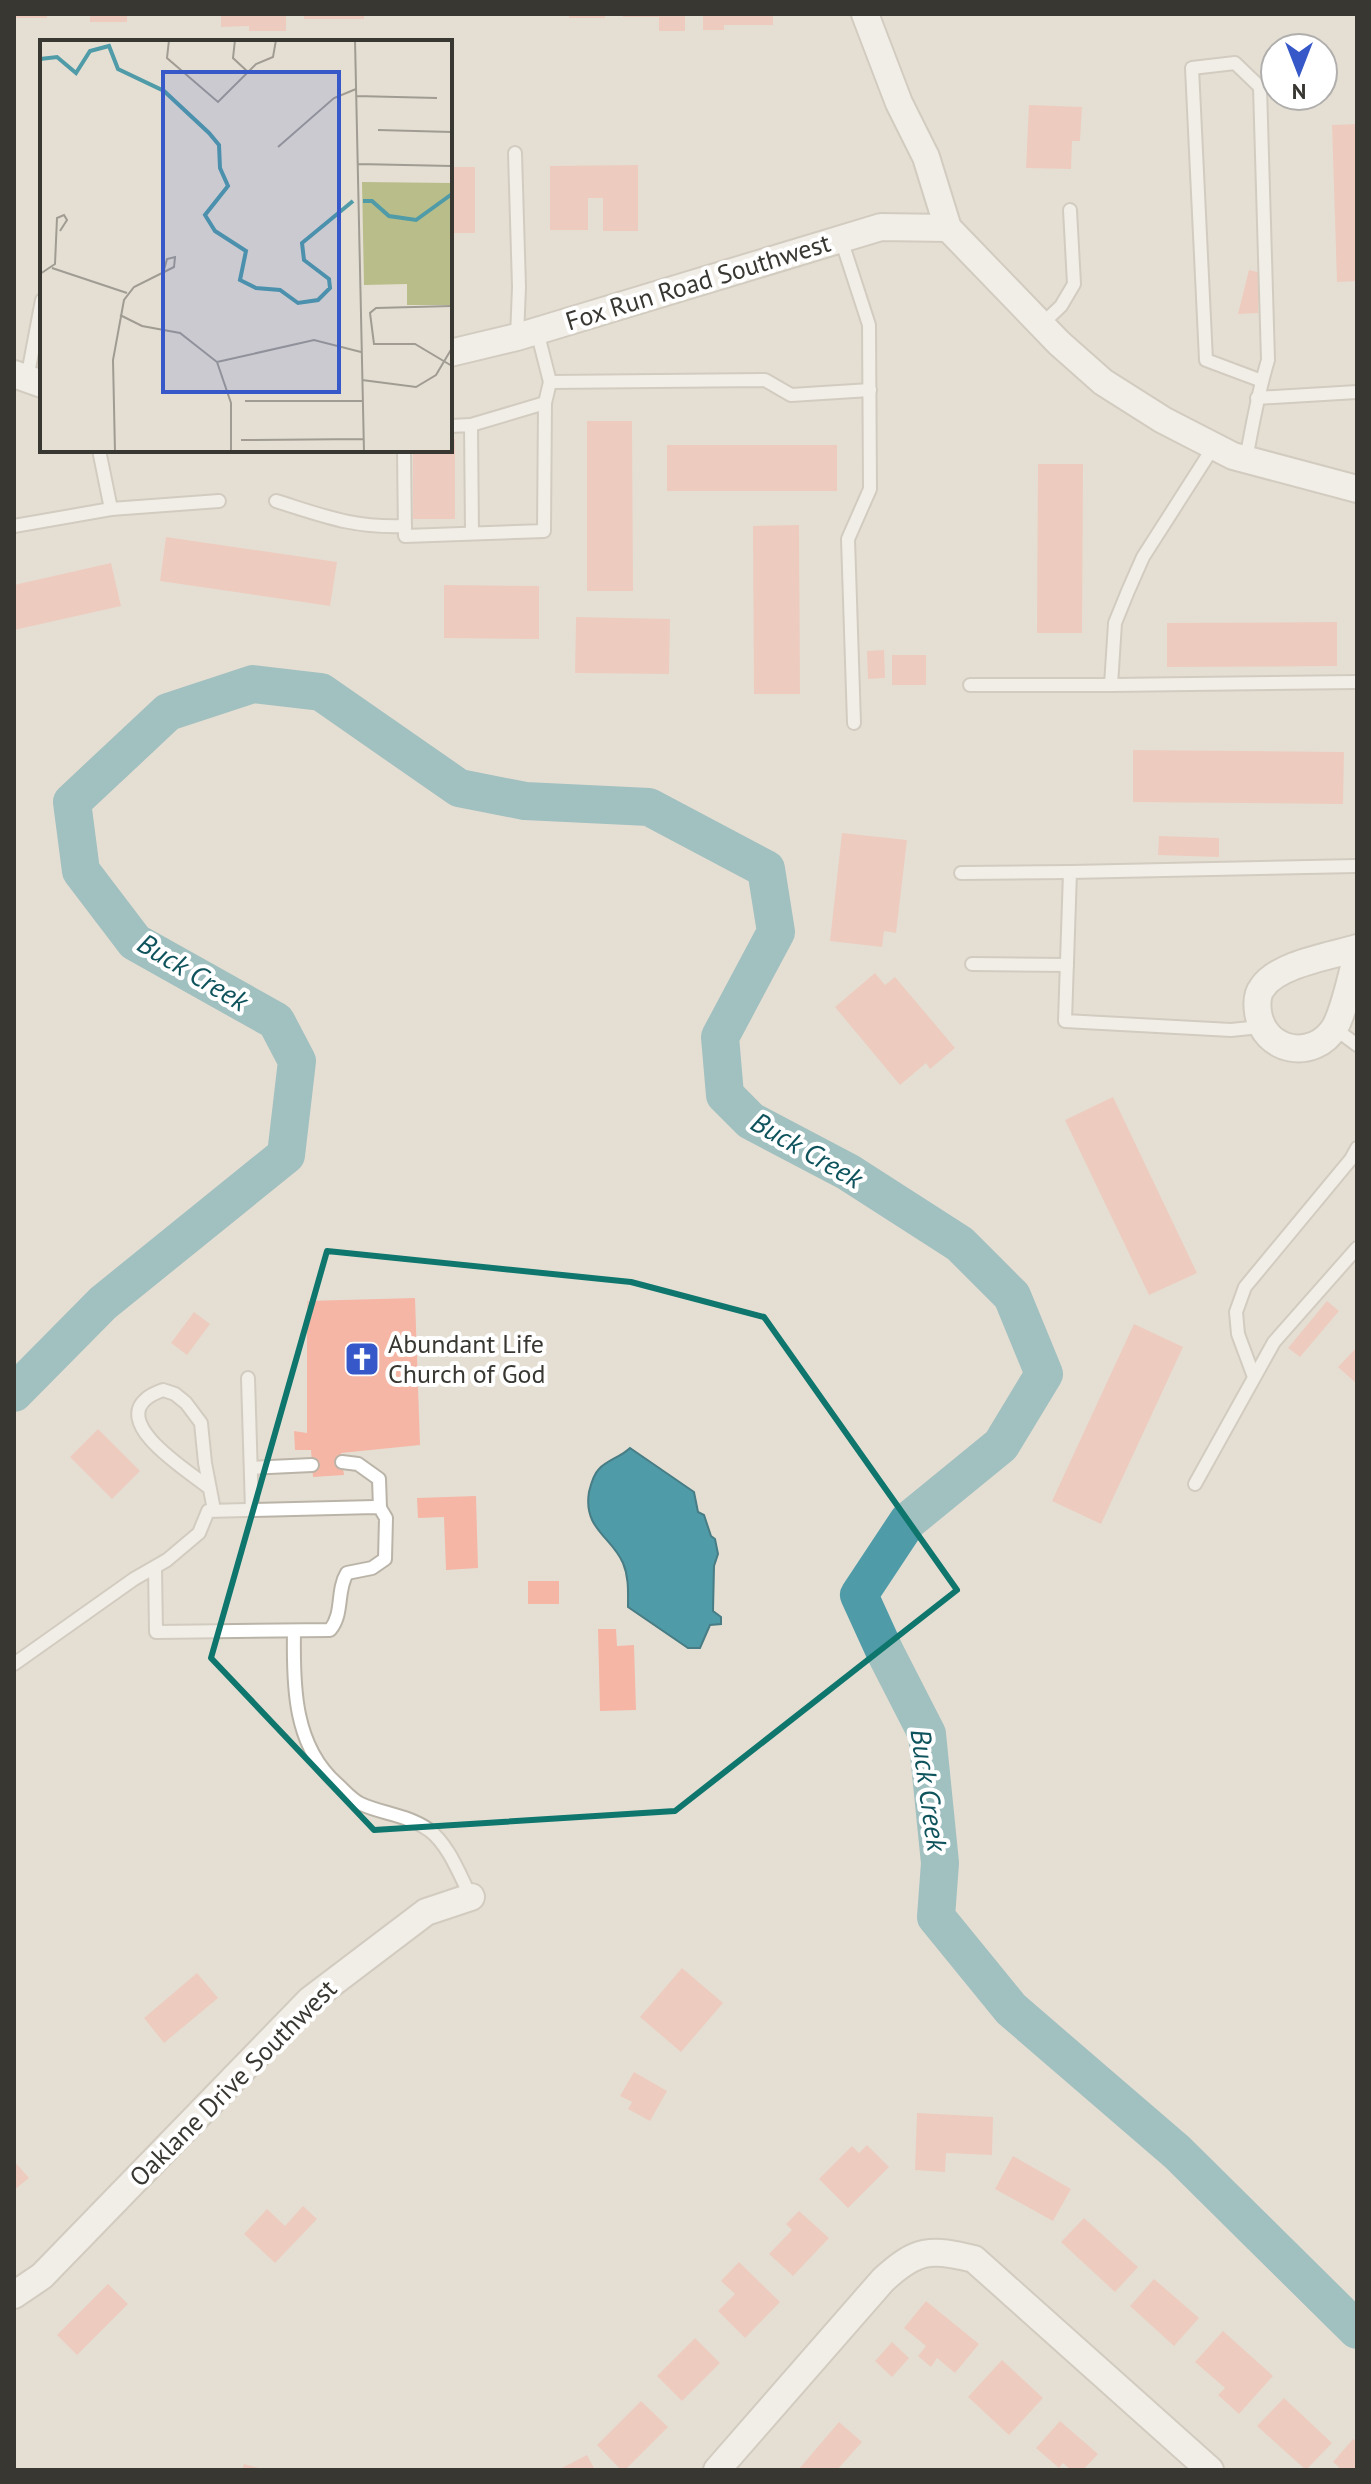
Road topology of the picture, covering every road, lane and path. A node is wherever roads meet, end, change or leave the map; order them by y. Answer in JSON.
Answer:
{"nodes":[{"id":1,"x":865,"y":14,"type":"edge"},
{"id":2,"x":515,"y":153,"type":"dead end"},
{"id":3,"x":1070,"y":210,"type":"dead end"},
{"id":4,"x":948,"y":228,"type":"junction"},
{"id":5,"x":841,"y":239,"type":"junction"},
{"id":6,"x":40,"y":311,"type":"edge"},
{"id":7,"x":1041,"y":325,"type":"junction"},
{"id":8,"x":527,"y":334,"type":"junction"},
{"id":9,"x":452,"y":353,"type":"edge"},
{"id":10,"x":28,"y":379,"type":"edge"},
{"id":11,"x":1262,"y":381,"type":"junction"},
{"id":12,"x":550,"y":382,"type":"junction"},
{"id":13,"x":870,"y":390,"type":"junction"},
{"id":14,"x":1357,"y":392,"type":"edge"},
{"id":15,"x":1257,"y":398,"type":"junction"},
{"id":16,"x":545,"y":403,"type":"junction"},
{"id":17,"x":471,"y":425,"type":"junction"},
{"id":18,"x":452,"y":426,"type":"edge"},
{"id":19,"x":1214,"y":446,"type":"junction"},
{"id":20,"x":99,"y":452,"type":"edge"},
{"id":21,"x":404,"y":452,"type":"edge"},
{"id":22,"x":1246,"y":460,"type":"junction"},
{"id":23,"x":1357,"y":489,"type":"edge"},
{"id":24,"x":219,"y":501,"type":"dead end"},
{"id":25,"x":276,"y":501,"type":"dead end"},
{"id":26,"x":111,"y":509,"type":"junction"},
{"id":27,"x":14,"y":526,"type":"edge"},
{"id":28,"x":405,"y":526,"type":"junction"},
{"id":29,"x":472,"y":533,"type":"junction"},
{"id":30,"x":1357,"y":682,"type":"edge"},
{"id":31,"x":970,"y":685,"type":"dead end"},
{"id":32,"x":1111,"y":685,"type":"junction"},
{"id":33,"x":854,"y":723,"type":"dead end"},
{"id":34,"x":1357,"y":866,"type":"edge"},
{"id":35,"x":1070,"y":872,"type":"junction"},
{"id":36,"x":961,"y":873,"type":"dead end"},
{"id":37,"x":1357,"y":948,"type":"edge"},
{"id":38,"x":1357,"y":956,"type":"edge"},
{"id":39,"x":972,"y":964,"type":"dead end"},
{"id":40,"x":1067,"y":965,"type":"junction"},
{"id":41,"x":1260,"y":1027,"type":"junction"},
{"id":42,"x":1334,"y":1028,"type":"junction"},
{"id":43,"x":1357,"y":1045,"type":"edge"},
{"id":44,"x":1357,"y":1148,"type":"edge"},
{"id":45,"x":1357,"y":1248,"type":"edge"},
{"id":46,"x":1254,"y":1377,"type":"junction"},
{"id":47,"x":248,"y":1378,"type":"dead end"},
{"id":48,"x":342,"y":1462,"type":"dead end"},
{"id":49,"x":312,"y":1465,"type":"dead end"},
{"id":50,"x":251,"y":1468,"type":"junction"},
{"id":51,"x":1195,"y":1484,"type":"dead end"},
{"id":52,"x":208,"y":1487,"type":"junction"},
{"id":53,"x":380,"y":1508,"type":"junction"},
{"id":54,"x":214,"y":1510,"type":"junction"},
{"id":55,"x":252,"y":1510,"type":"junction"},
{"id":56,"x":155,"y":1567,"type":"junction"},
{"id":57,"x":294,"y":1632,"type":"junction"},
{"id":58,"x":14,"y":1664,"type":"edge"},
{"id":59,"x":471,"y":1897,"type":"joint"},
{"id":60,"x":14,"y":2295,"type":"edge"},
{"id":61,"x":717,"y":2470,"type":"edge"},
{"id":62,"x":1210,"y":2470,"type":"edge"}],
"edges":[{"from":1,"to":4,"type":"street"},
{"from":2,"to":8,"type":"lane"},
{"from":3,"to":7,"type":"lane"},
{"from":4,"to":5,"type":"street","name":"Fox Run Road Southwest"},
{"from":4,"to":7,"type":"street"},
{"from":5,"to":8,"type":"street","name":"Fox Run Road Southwest"},
{"from":5,"to":13,"type":"lane"},
{"from":6,"to":10,"type":"lane"},
{"from":7,"to":19,"type":"street"},
{"from":8,"to":9,"type":"street","name":"Fox Run Road Southwest"},
{"from":8,"to":12,"type":"lane"},
{"from":11,"to":11,"type":"lane"},
{"from":11,"to":15,"type":"lane"},
{"from":12,"to":13,"type":"lane"},
{"from":12,"to":16,"type":"lane"},
{"from":13,"to":33,"type":"lane"},
{"from":14,"to":15,"type":"lane"},
{"from":15,"to":22,"type":"lane"},
{"from":16,"to":17,"type":"lane"},
{"from":16,"to":29,"type":"lane"},
{"from":17,"to":18,"type":"lane"},
{"from":17,"to":29,"type":"lane"},
{"from":19,"to":22,"type":"street"},
{"from":19,"to":32,"type":"lane"},
{"from":20,"to":26,"type":"lane"},
{"from":21,"to":28,"type":"lane"},
{"from":22,"to":23,"type":"street"},
{"from":24,"to":26,"type":"lane"},
{"from":25,"to":28,"type":"lane"},
{"from":26,"to":27,"type":"lane"},
{"from":28,"to":29,"type":"lane"},
{"from":30,"to":32,"type":"lane"},
{"from":31,"to":32,"type":"lane"},
{"from":34,"to":35,"type":"lane"},
{"from":35,"to":36,"type":"lane"},
{"from":35,"to":40,"type":"lane"},
{"from":37,"to":41,"type":"street"},
{"from":38,"to":42,"type":"street"},
{"from":39,"to":40,"type":"lane"},
{"from":40,"to":41,"type":"lane"},
{"from":41,"to":42,"type":"street"},
{"from":42,"to":43,"type":"lane"},
{"from":44,"to":46,"type":"lane"},
{"from":45,"to":46,"type":"lane"},
{"from":46,"to":51,"type":"lane"},
{"from":47,"to":50,"type":"lane"},
{"from":48,"to":53,"type":"lane"},
{"from":49,"to":50,"type":"lane"},
{"from":50,"to":55,"type":"lane"},
{"from":52,"to":52,"type":"lane"},
{"from":52,"to":54,"type":"lane"},
{"from":53,"to":55,"type":"lane"},
{"from":53,"to":57,"type":"lane"},
{"from":54,"to":55,"type":"lane"},
{"from":54,"to":56,"type":"lane"},
{"from":56,"to":57,"type":"lane"},
{"from":56,"to":58,"type":"lane"},
{"from":57,"to":59,"type":"lane"},
{"from":59,"to":60,"type":"street","name":"Oaklane Drive Southwest"},
{"from":61,"to":62,"type":"street"}]}
